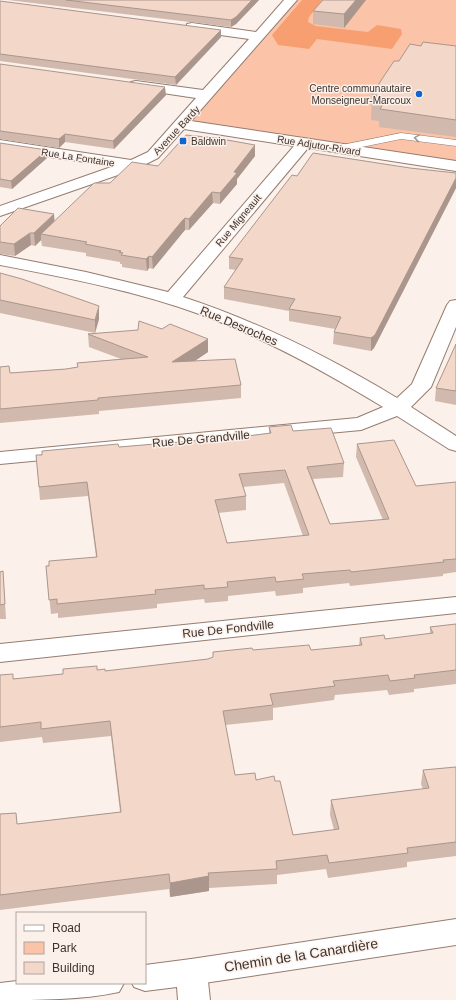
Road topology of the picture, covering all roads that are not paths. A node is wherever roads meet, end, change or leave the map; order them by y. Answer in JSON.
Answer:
{"nodes":[{"id":1,"x":291,"y":0,"type":"edge"},
{"id":2,"x":181,"y":26,"type":"edge"},
{"id":3,"x":259,"y":36,"type":"junction"},
{"id":4,"x":123,"y":83,"type":"edge"},
{"id":5,"x":208,"y":95,"type":"junction"},
{"id":6,"x":182,"y":124,"type":"junction"},
{"id":7,"x":305,"y":142,"type":"junction"},
{"id":8,"x":456,"y":143,"type":"edge"},
{"id":9,"x":0,"y":144,"type":"edge"},
{"id":10,"x":342,"y":148,"type":"junction"},
{"id":11,"x":133,"y":165,"type":"junction"},
{"id":12,"x":456,"y":166,"type":"edge"},
{"id":13,"x":0,"y":211,"type":"edge"},
{"id":14,"x":0,"y":260,"type":"edge"},
{"id":15,"x":172,"y":299,"type":"junction"},
{"id":16,"x":456,"y":305,"type":"edge"},
{"id":17,"x":399,"y":407,"type":"junction"},
{"id":18,"x":456,"y":445,"type":"edge"},
{"id":19,"x":0,"y":458,"type":"edge"},
{"id":20,"x":456,"y":605,"type":"edge"},
{"id":21,"x":0,"y":653,"type":"edge"},
{"id":22,"x":456,"y":932,"type":"edge"},
{"id":23,"x":146,"y":978,"type":"edge"},
{"id":24,"x":101,"y":984,"type":"edge"},
{"id":25,"x":192,"y":986,"type":"edge"},
{"id":26,"x":0,"y":998,"type":"edge"}],
"edges":[{"from":1,"to":3,"type":"street","name":"Avenue Bardy"},
{"from":2,"to":3,"type":"street"},
{"from":3,"to":5,"type":"street","name":"Avenue Bardy"},
{"from":4,"to":5,"type":"street"},
{"from":5,"to":6,"type":"street","name":"Avenue Bardy"},
{"from":6,"to":7,"type":"street","name":"Rue Adjutor-Rivard"},
{"from":6,"to":11,"type":"street","name":"Avenue Bardy"},
{"from":7,"to":10,"type":"street","name":"Rue Adjutor-Rivard"},
{"from":7,"to":15,"type":"street","name":"Rue Migneault"},
{"from":8,"to":10,"type":"lane","one_way":true},
{"from":9,"to":11,"type":"street","name":"Rue La Fontaine"},
{"from":10,"to":12,"type":"street","name":"Rue Adjutor-Rivard"},
{"from":11,"to":13,"type":"street","name":"Avenue Bardy"},
{"from":14,"to":15,"type":"street","name":"Rue Desroches"},
{"from":15,"to":17,"type":"street","name":"Rue Desroches"},
{"from":16,"to":17,"type":"street","name":"Rue De Grandville"},
{"from":17,"to":18,"type":"street","name":"Rue Desroches"},
{"from":17,"to":19,"type":"street","name":"Rue De Grandville"},
{"from":20,"to":21,"type":"street","name":"Rue De Fondville"},
{"from":22,"to":25,"type":"street","name":"Chemin de la Canardière"},
{"from":23,"to":25,"type":"street","name":"Chemin de la Canardière"},
{"from":24,"to":26,"type":"street"}]}
